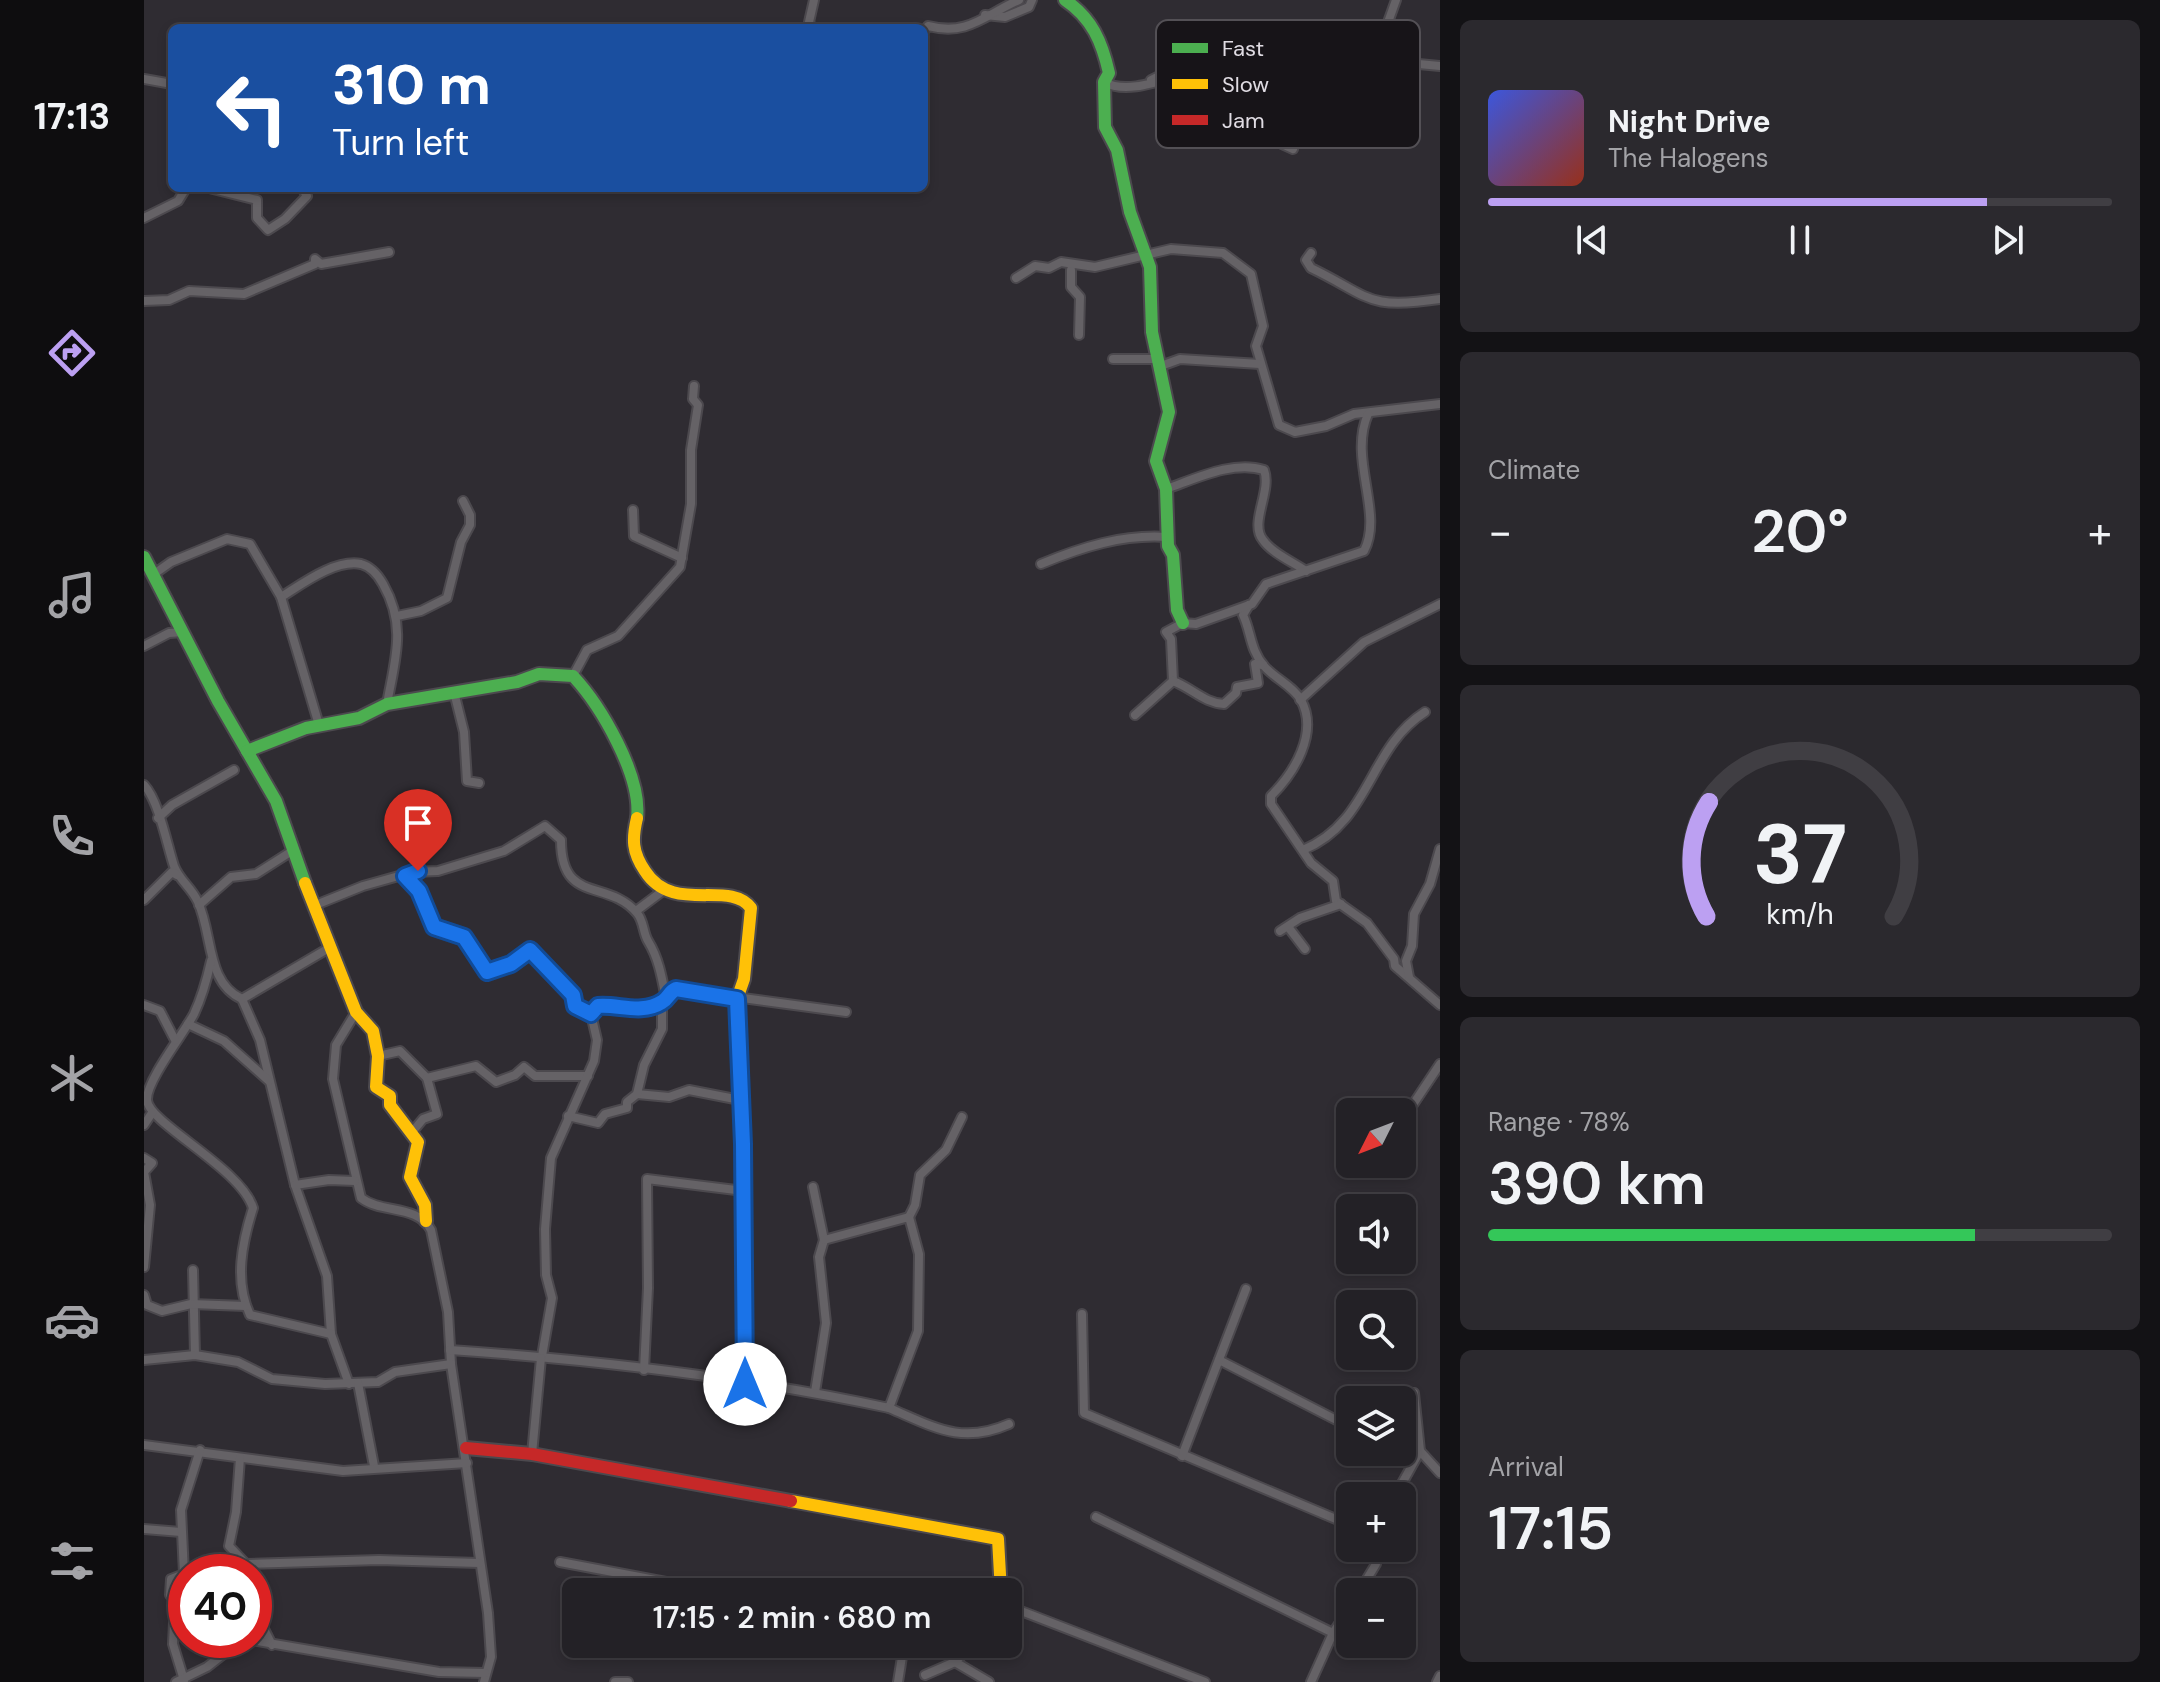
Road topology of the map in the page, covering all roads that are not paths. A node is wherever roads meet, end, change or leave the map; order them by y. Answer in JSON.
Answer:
{"nodes":[{"id":1,"x":814,"y":0,"type":"edge"},
{"id":2,"x":1019,"y":0,"type":"edge"},
{"id":3,"x":1032,"y":0,"type":"edge"},
{"id":4,"x":1065,"y":0,"type":"edge"},
{"id":5,"x":1396,"y":0,"type":"edge"},
{"id":6,"x":985,"y":15,"type":"junction"},
{"id":7,"x":1389,"y":20,"type":"edge"},
{"id":8,"x":810,"y":24,"type":"edge"},
{"id":9,"x":928,"y":26,"type":"edge"},
{"id":10,"x":1420,"y":64,"type":"edge"},
{"id":11,"x":1440,"y":66,"type":"edge"},
{"id":12,"x":1156,"y":78,"type":"edge"},
{"id":13,"x":144,"y":79,"type":"edge"},
{"id":14,"x":1104,"y":82,"type":"junction"},
{"id":15,"x":168,"y":83,"type":"edge"},
{"id":16,"x":184,"y":192,"type":"edge"},
{"id":17,"x":227,"y":192,"type":"edge"},
{"id":18,"x":243,"y":192,"type":"edge"},
{"id":19,"x":304,"y":192,"type":"edge"},
{"id":20,"x":240,"y":195,"type":"junction"},
{"id":21,"x":144,"y":218,"type":"edge"},
{"id":22,"x":389,"y":252,"type":"dead end"},
{"id":23,"x":1311,"y":253,"type":"dead end"},
{"id":24,"x":1148,"y":257,"type":"junction"},
{"id":25,"x":1079,"y":267,"type":"junction"},
{"id":26,"x":1016,"y":278,"type":"dead end"},
{"id":27,"x":1440,"y":299,"type":"edge"},
{"id":28,"x":144,"y":301,"type":"edge"},
{"id":29,"x":1079,"y":335,"type":"dead end"},
{"id":30,"x":1113,"y":359,"type":"dead end"},
{"id":31,"x":1157,"y":363,"type":"junction"},
{"id":32,"x":1260,"y":364,"type":"junction"},
{"id":33,"x":694,"y":386,"type":"dead end"},
{"id":34,"x":1440,"y":404,"type":"edge"},
{"id":35,"x":1368,"y":414,"type":"junction"},
{"id":36,"x":1166,"y":489,"type":"junction"},
{"id":37,"x":463,"y":501,"type":"dead end"},
{"id":38,"x":633,"y":510,"type":"dead end"},
{"id":39,"x":1167,"y":537,"type":"junction"},
{"id":40,"x":144,"y":557,"type":"edge"},
{"id":41,"x":682,"y":558,"type":"junction"},
{"id":42,"x":1041,"y":564,"type":"dead end"},
{"id":43,"x":1306,"y":571,"type":"junction"},
{"id":44,"x":154,"y":574,"type":"junction"},
{"id":45,"x":281,"y":597,"type":"junction"},
{"id":46,"x":1440,"y":604,"type":"edge"},
{"id":47,"x":1249,"y":605,"type":"junction"},
{"id":48,"x":397,"y":616,"type":"junction"},
{"id":49,"x":1183,"y":623,"type":"junction"},
{"id":50,"x":184,"y":632,"type":"junction"},
{"id":51,"x":144,"y":646,"type":"edge"},
{"id":52,"x":1263,"y":665,"type":"junction"},
{"id":53,"x":573,"y":676,"type":"junction"},
{"id":54,"x":1173,"y":681,"type":"junction"},
{"id":55,"x":454,"y":692,"type":"junction"},
{"id":56,"x":1300,"y":700,"type":"junction"},
{"id":57,"x":387,"y":704,"type":"junction"},
{"id":58,"x":1425,"y":712,"type":"dead end"},
{"id":59,"x":1135,"y":715,"type":"dead end"},
{"id":60,"x":319,"y":725,"type":"junction"},
{"id":61,"x":247,"y":751,"type":"junction"},
{"id":62,"x":234,"y":770,"type":"dead end"},
{"id":63,"x":479,"y":783,"type":"dead end"},
{"id":64,"x":144,"y":785,"type":"edge"},
{"id":65,"x":158,"y":818,"type":"junction"},
{"id":66,"x":1440,"y":849,"type":"edge"},
{"id":67,"x":1303,"y":850,"type":"junction"},
{"id":68,"x":292,"y":851,"type":"junction"},
{"id":69,"x":405,"y":876,"type":"junction"},
{"id":70,"x":180,"y":879,"type":"junction"},
{"id":71,"x":664,"y":890,"type":"junction"},
{"id":72,"x":144,"y":900,"type":"edge"},
{"id":73,"x":1342,"y":904,"type":"junction"},
{"id":74,"x":199,"y":905,"type":"junction"},
{"id":75,"x":313,"y":906,"type":"junction"},
{"id":76,"x":636,"y":911,"type":"junction"},
{"id":77,"x":329,"y":948,"type":"junction"},
{"id":78,"x":1305,"y":949,"type":"dead end"},
{"id":79,"x":211,"y":961,"type":"junction"},
{"id":80,"x":1406,"y":961,"type":"junction"},
{"id":81,"x":1395,"y":966,"type":"junction"},
{"id":82,"x":1410,"y":978,"type":"junction"},
{"id":83,"x":242,"y":999,"type":"junction"},
{"id":84,"x":737,"y":999,"type":"junction"},
{"id":85,"x":664,"y":1001,"type":"junction"},
{"id":86,"x":144,"y":1005,"type":"edge"},
{"id":87,"x":1440,"y":1005,"type":"edge"},
{"id":88,"x":356,"y":1012,"type":"junction"},
{"id":89,"x":846,"y":1012,"type":"dead end"},
{"id":90,"x":591,"y":1014,"type":"junction"},
{"id":91,"x":188,"y":1024,"type":"junction"},
{"id":92,"x":175,"y":1040,"type":"junction"},
{"id":93,"x":378,"y":1056,"type":"junction"},
{"id":94,"x":1440,"y":1064,"type":"edge"},
{"id":95,"x":588,"y":1076,"type":"junction"},
{"id":96,"x":427,"y":1078,"type":"junction"},
{"id":97,"x":270,"y":1082,"type":"junction"},
{"id":98,"x":637,"y":1094,"type":"junction"},
{"id":99,"x":740,"y":1100,"type":"junction"},
{"id":100,"x":1416,"y":1100,"type":"edge"},
{"id":101,"x":152,"y":1113,"type":"junction"},
{"id":102,"x":568,"y":1116,"type":"junction"},
{"id":103,"x":962,"y":1117,"type":"dead end"},
{"id":104,"x":144,"y":1125,"type":"edge"},
{"id":105,"x":413,"y":1131,"type":"junction"},
{"id":106,"x":144,"y":1158,"type":"edge"},
{"id":107,"x":355,"y":1181,"type":"junction"},
{"id":108,"x":295,"y":1185,"type":"junction"},
{"id":109,"x":813,"y":1187,"type":"dead end"},
{"id":110,"x":744,"y":1191,"type":"junction"},
{"id":111,"x":909,"y":1217,"type":"junction"},
{"id":112,"x":426,"y":1221,"type":"junction"},
{"id":113,"x":824,"y":1240,"type":"junction"},
{"id":114,"x":144,"y":1267,"type":"edge"},
{"id":115,"x":193,"y":1270,"type":"dead end"},
{"id":116,"x":1246,"y":1289,"type":"dead end"},
{"id":117,"x":144,"y":1295,"type":"edge"},
{"id":118,"x":191,"y":1304,"type":"junction"},
{"id":119,"x":246,"y":1306,"type":"junction"},
{"id":120,"x":1082,"y":1314,"type":"dead end"},
{"id":121,"x":331,"y":1334,"type":"junction"},
{"id":122,"x":450,"y":1350,"type":"junction"},
{"id":123,"x":195,"y":1355,"type":"junction"},
{"id":124,"x":541,"y":1357,"type":"junction"},
{"id":125,"x":144,"y":1360,"type":"edge"},
{"id":126,"x":1219,"y":1360,"type":"junction"},
{"id":127,"x":451,"y":1364,"type":"junction"},
{"id":128,"x":644,"y":1370,"type":"junction"},
{"id":129,"x":353,"y":1384,"type":"junction"},
{"id":130,"x":745,"y":1384,"type":"junction"},
{"id":131,"x":815,"y":1392,"type":"junction"},
{"id":132,"x":889,"y":1408,"type":"junction"},
{"id":133,"x":1416,"y":1412,"type":"edge"},
{"id":134,"x":1336,"y":1420,"type":"edge"},
{"id":135,"x":1009,"y":1424,"type":"dead end"},
{"id":136,"x":144,"y":1445,"type":"edge"},
{"id":137,"x":466,"y":1448,"type":"junction"},
{"id":138,"x":200,"y":1450,"type":"junction"},
{"id":139,"x":1420,"y":1451,"type":"junction"},
{"id":140,"x":532,"y":1454,"type":"junction"},
{"id":141,"x":1182,"y":1456,"type":"junction"},
{"id":142,"x":1416,"y":1456,"type":"edge"},
{"id":143,"x":240,"y":1458,"type":"junction"},
{"id":144,"x":467,"y":1463,"type":"junction"},
{"id":145,"x":374,"y":1466,"type":"junction"},
{"id":146,"x":1440,"y":1473,"type":"edge"},
{"id":147,"x":1096,"y":1517,"type":"dead end"},
{"id":148,"x":1336,"y":1519,"type":"edge"},
{"id":149,"x":144,"y":1529,"type":"edge"},
{"id":150,"x":181,"y":1532,"type":"junction"},
{"id":151,"x":183,"y":1554,"type":"edge"},
{"id":152,"x":560,"y":1562,"type":"dead end"},
{"id":153,"x":479,"y":1563,"type":"junction"},
{"id":154,"x":645,"y":1578,"type":"edge"},
{"id":155,"x":1000,"y":1578,"type":"edge"},
{"id":156,"x":1022,"y":1611,"type":"edge"},
{"id":157,"x":1336,"y":1628,"type":"edge"},
{"id":158,"x":1333,"y":1633,"type":"junction"},
{"id":159,"x":272,"y":1645,"type":"edge"},
{"id":160,"x":177,"y":1658,"type":"edge"},
{"id":161,"x":218,"y":1658,"type":"edge"},
{"id":162,"x":902,"y":1658,"type":"edge"},
{"id":163,"x":959,"y":1658,"type":"edge"},
{"id":164,"x":955,"y":1662,"type":"junction"},
{"id":165,"x":925,"y":1675,"type":"dead end"},
{"id":166,"x":1440,"y":1676,"type":"edge"},
{"id":167,"x":183,"y":1677,"type":"edge"},
{"id":168,"x":484,"y":1678,"type":"edge"},
{"id":169,"x":615,"y":1682,"type":"edge"},
{"id":170,"x":628,"y":1682,"type":"edge"},
{"id":171,"x":898,"y":1682,"type":"edge"},
{"id":172,"x":989,"y":1682,"type":"edge"},
{"id":173,"x":1205,"y":1682,"type":"edge"},
{"id":174,"x":1311,"y":1682,"type":"edge"},
{"id":175,"x":1437,"y":1682,"type":"edge"}],
"edges":[{"from":1,"to":8,"type":"street"},
{"from":2,"to":6,"type":"street"},
{"from":3,"to":6,"type":"street"},
{"from":4,"to":14,"type":"street"},
{"from":5,"to":7,"type":"street"},
{"from":6,"to":9,"type":"street"},
{"from":10,"to":11,"type":"street"},
{"from":12,"to":14,"type":"street"},
{"from":13,"to":15,"type":"street"},
{"from":14,"to":24,"type":"street"},
{"from":16,"to":21,"type":"street"},
{"from":17,"to":20,"type":"street"},
{"from":18,"to":20,"type":"street"},
{"from":19,"to":20,"type":"street"},
{"from":22,"to":28,"type":"street"},
{"from":23,"to":27,"type":"street"},
{"from":24,"to":25,"type":"street"},
{"from":24,"to":31,"type":"street"},
{"from":24,"to":32,"type":"street"},
{"from":25,"to":26,"type":"street"},
{"from":25,"to":29,"type":"street"},
{"from":30,"to":31,"type":"street"},
{"from":31,"to":32,"type":"street"},
{"from":31,"to":36,"type":"street"},
{"from":32,"to":35,"type":"street"},
{"from":33,"to":41,"type":"street"},
{"from":34,"to":35,"type":"street"},
{"from":35,"to":43,"type":"street"},
{"from":36,"to":39,"type":"street"},
{"from":36,"to":43,"type":"street"},
{"from":37,"to":48,"type":"street"},
{"from":38,"to":41,"type":"street"},
{"from":39,"to":42,"type":"street"},
{"from":39,"to":49,"type":"street"},
{"from":40,"to":44,"type":"street"},
{"from":41,"to":53,"type":"street"},
{"from":43,"to":47,"type":"street"},
{"from":44,"to":45,"type":"street"},
{"from":44,"to":50,"type":"street"},
{"from":45,"to":48,"type":"street"},
{"from":45,"to":60,"type":"street"},
{"from":46,"to":56,"type":"street"},
{"from":47,"to":49,"type":"street"},
{"from":47,"to":52,"type":"street"},
{"from":48,"to":57,"type":"street"},
{"from":49,"to":54,"type":"street"},
{"from":50,"to":51,"type":"street"},
{"from":50,"to":61,"type":"street"},
{"from":52,"to":54,"type":"street"},
{"from":52,"to":56,"type":"street"},
{"from":53,"to":55,"type":"street"},
{"from":53,"to":71,"type":"street"},
{"from":54,"to":59,"type":"street"},
{"from":55,"to":57,"type":"street"},
{"from":55,"to":63,"type":"street"},
{"from":56,"to":67,"type":"street"},
{"from":57,"to":60,"type":"street"},
{"from":58,"to":67,"type":"street"},
{"from":60,"to":61,"type":"street"},
{"from":61,"to":68,"type":"street"},
{"from":62,"to":65,"type":"street"},
{"from":64,"to":65,"type":"street"},
{"from":65,"to":70,"type":"street"},
{"from":66,"to":80,"type":"street"},
{"from":67,"to":73,"type":"street"},
{"from":68,"to":74,"type":"street"},
{"from":68,"to":75,"type":"street"},
{"from":69,"to":75,"type":"street"},
{"from":69,"to":76,"type":"street"},
{"from":69,"to":90,"type":"street"},
{"from":70,"to":72,"type":"street"},
{"from":70,"to":74,"type":"street"},
{"from":71,"to":76,"type":"street"},
{"from":71,"to":84,"type":"street"},
{"from":73,"to":78,"type":"street"},
{"from":73,"to":81,"type":"street"},
{"from":74,"to":79,"type":"street"},
{"from":75,"to":77,"type":"street"},
{"from":76,"to":85,"type":"street"},
{"from":77,"to":83,"type":"street"},
{"from":77,"to":88,"type":"street"},
{"from":79,"to":83,"type":"street"},
{"from":79,"to":91,"type":"street"},
{"from":80,"to":81,"type":"street"},
{"from":80,"to":82,"type":"street"},
{"from":81,"to":82,"type":"street"},
{"from":82,"to":87,"type":"street"},
{"from":83,"to":97,"type":"street"},
{"from":84,"to":85,"type":"street"},
{"from":84,"to":89,"type":"street"},
{"from":84,"to":99,"type":"street"},
{"from":85,"to":90,"type":"street"},
{"from":85,"to":98,"type":"street"},
{"from":86,"to":92,"type":"street"},
{"from":88,"to":93,"type":"street"},
{"from":88,"to":107,"type":"street"},
{"from":90,"to":95,"type":"street"},
{"from":91,"to":92,"type":"street"},
{"from":91,"to":97,"type":"street"},
{"from":92,"to":101,"type":"street"},
{"from":93,"to":96,"type":"street"},
{"from":93,"to":105,"type":"street"},
{"from":94,"to":100,"type":"street"},
{"from":95,"to":96,"type":"street"},
{"from":95,"to":102,"type":"street"},
{"from":96,"to":105,"type":"street"},
{"from":97,"to":108,"type":"street"},
{"from":98,"to":99,"type":"street"},
{"from":98,"to":102,"type":"street"},
{"from":99,"to":110,"type":"street"},
{"from":101,"to":104,"type":"street"},
{"from":101,"to":119,"type":"street"},
{"from":102,"to":124,"type":"street"},
{"from":103,"to":111,"type":"street"},
{"from":105,"to":112,"type":"street"},
{"from":106,"to":114,"type":"street"},
{"from":107,"to":108,"type":"street"},
{"from":107,"to":112,"type":"street"},
{"from":108,"to":121,"type":"street"},
{"from":109,"to":113,"type":"street"},
{"from":110,"to":128,"type":"street"},
{"from":110,"to":130,"type":"street"},
{"from":111,"to":113,"type":"street"},
{"from":111,"to":132,"type":"street"},
{"from":112,"to":122,"type":"street"},
{"from":113,"to":131,"type":"street"},
{"from":115,"to":118,"type":"street"},
{"from":116,"to":126,"type":"street"},
{"from":117,"to":118,"type":"street"},
{"from":118,"to":119,"type":"street"},
{"from":118,"to":123,"type":"street"},
{"from":119,"to":121,"type":"street"},
{"from":120,"to":141,"type":"street"},
{"from":121,"to":129,"type":"street"},
{"from":122,"to":124,"type":"street"},
{"from":122,"to":127,"type":"street"},
{"from":123,"to":125,"type":"street"},
{"from":123,"to":129,"type":"street"},
{"from":124,"to":128,"type":"street"},
{"from":124,"to":140,"type":"street"},
{"from":126,"to":134,"type":"street"},
{"from":126,"to":141,"type":"street"},
{"from":127,"to":129,"type":"street"},
{"from":127,"to":137,"type":"street"},
{"from":128,"to":130,"type":"street"},
{"from":129,"to":145,"type":"street"},
{"from":130,"to":131,"type":"street"},
{"from":131,"to":132,"type":"street"},
{"from":132,"to":135,"type":"street"},
{"from":133,"to":139,"type":"street"},
{"from":136,"to":138,"type":"street"},
{"from":137,"to":140,"type":"street"},
{"from":137,"to":144,"type":"street"},
{"from":138,"to":143,"type":"street"},
{"from":138,"to":150,"type":"street"},
{"from":139,"to":142,"type":"street"},
{"from":139,"to":146,"type":"street"},
{"from":140,"to":155,"type":"street"},
{"from":141,"to":148,"type":"street"},
{"from":143,"to":145,"type":"street"},
{"from":143,"to":153,"type":"street"},
{"from":144,"to":145,"type":"street"},
{"from":144,"to":153,"type":"street"},
{"from":147,"to":158,"type":"street"},
{"from":149,"to":150,"type":"street"},
{"from":150,"to":151,"type":"street"},
{"from":152,"to":154,"type":"street"},
{"from":153,"to":168,"type":"street"},
{"from":156,"to":173,"type":"street"},
{"from":157,"to":158,"type":"street"},
{"from":158,"to":174,"type":"street"},
{"from":159,"to":168,"type":"street"},
{"from":160,"to":167,"type":"street"},
{"from":161,"to":167,"type":"street"},
{"from":162,"to":171,"type":"street"},
{"from":163,"to":164,"type":"street"},
{"from":164,"to":165,"type":"street"},
{"from":164,"to":172,"type":"street"},
{"from":166,"to":175,"type":"street"},
{"from":169,"to":170,"type":"street"}]}
